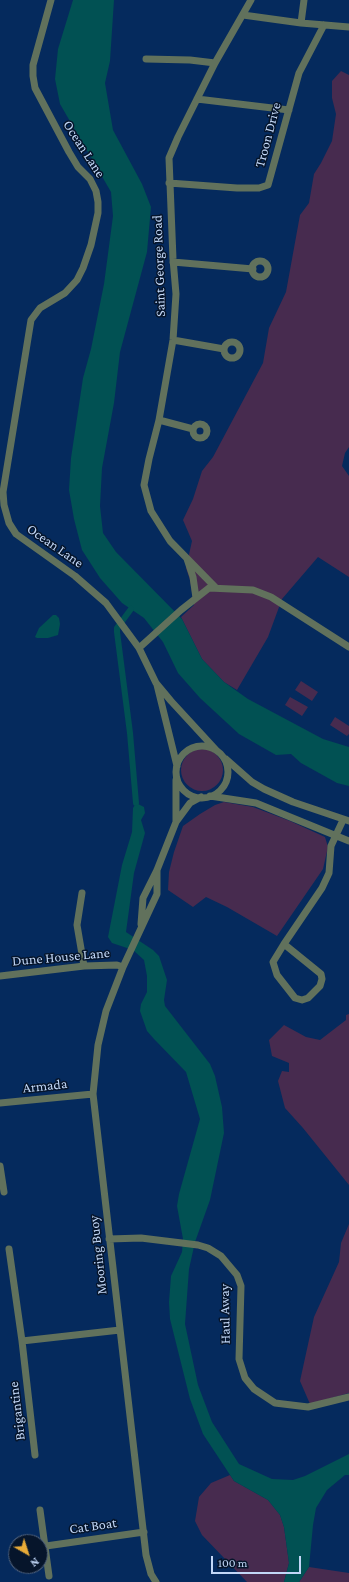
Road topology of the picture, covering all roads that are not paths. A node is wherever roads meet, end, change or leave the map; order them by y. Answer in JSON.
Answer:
{"nodes":[{"id":1,"x":51,"y":0,"type":"edge"},
{"id":2,"x":251,"y":0,"type":"edge"},
{"id":3,"x":304,"y":0,"type":"edge"},
{"id":4,"x":243,"y":15,"type":"junction"},
{"id":5,"x":301,"y":23,"type":"junction"},
{"id":6,"x":324,"y":25,"type":"junction"},
{"id":7,"x":349,"y":27,"type":"edge"},
{"id":8,"x":146,"y":59,"type":"dead end"},
{"id":9,"x":215,"y":63,"type":"junction"},
{"id":10,"x":197,"y":99,"type":"junction"},
{"id":11,"x":289,"y":110,"type":"junction"},
{"id":12,"x":169,"y":184,"type":"junction"},
{"id":13,"x":173,"y":262,"type":"junction"},
{"id":14,"x":253,"y":269,"type":"dead end"},
{"id":15,"x":173,"y":340,"type":"junction"},
{"id":16,"x":224,"y":349,"type":"dead end"},
{"id":17,"x":159,"y":420,"type":"junction"},
{"id":18,"x":193,"y":429,"type":"dead end"},
{"id":19,"x":187,"y":559,"type":"junction"},
{"id":20,"x":216,"y":588,"type":"junction"},
{"id":21,"x":196,"y":598,"type":"junction"},
{"id":22,"x":349,"y":647,"type":"edge"},
{"id":23,"x":139,"y":648,"type":"junction"},
{"id":24,"x":156,"y":683,"type":"junction"},
{"id":25,"x":219,"y":752,"type":"junction"},
{"id":26,"x":177,"y":766,"type":"junction"},
{"id":27,"x":176,"y":775,"type":"junction"},
{"id":28,"x":210,"y":796,"type":"junction"},
{"id":29,"x":200,"y":797,"type":"junction"},
{"id":30,"x":346,"y":820,"type":"edge"},
{"id":31,"x":176,"y":822,"type":"junction"},
{"id":32,"x":336,"y":834,"type":"junction"},
{"id":33,"x":349,"y":841,"type":"edge"},
{"id":34,"x":157,"y":870,"type":"junction"},
{"id":35,"x":82,"y":893,"type":"dead end"},
{"id":36,"x":140,"y":930,"type":"junction"},
{"id":37,"x":284,"y":944,"type":"junction"},
{"id":38,"x":84,"y":966,"type":"junction"},
{"id":39,"x":123,"y":967,"type":"junction"},
{"id":40,"x":0,"y":976,"type":"edge"},
{"id":41,"x":93,"y":1094,"type":"junction"},
{"id":42,"x":0,"y":1104,"type":"edge"},
{"id":43,"x":0,"y":1166,"type":"edge"},
{"id":44,"x":4,"y":1192,"type":"dead end"},
{"id":45,"x":109,"y":1239,"type":"junction"},
{"id":46,"x":9,"y":1249,"type":"dead end"},
{"id":47,"x":120,"y":1330,"type":"junction"},
{"id":48,"x":22,"y":1341,"type":"junction"},
{"id":49,"x":349,"y":1397,"type":"edge"},
{"id":50,"x":35,"y":1455,"type":"dead end"},
{"id":51,"x":40,"y":1510,"type":"dead end"},
{"id":52,"x":144,"y":1532,"type":"junction"},
{"id":53,"x":44,"y":1534,"type":"edge"},
{"id":54,"x":48,"y":1546,"type":"edge"},
{"id":55,"x":48,"y":1566,"type":"edge"},
{"id":56,"x":49,"y":1576,"type":"dead end"},
{"id":57,"x":156,"y":1582,"type":"edge"}],
"edges":[{"from":1,"to":23,"type":"street","name":"Ocean Lane"},
{"from":2,"to":4,"type":"street","name":"Saint George Road"},
{"from":3,"to":5,"type":"street"},
{"from":4,"to":5,"type":"street"},
{"from":4,"to":9,"type":"street","name":"Saint George Road"},
{"from":5,"to":6,"type":"street"},
{"from":6,"to":7,"type":"street"},
{"from":6,"to":11,"type":"street","name":"Troon Drive"},
{"from":8,"to":9,"type":"street"},
{"from":9,"to":10,"type":"street","name":"Saint George Road"},
{"from":10,"to":11,"type":"street"},
{"from":10,"to":12,"type":"street","name":"Saint George Road"},
{"from":11,"to":12,"type":"street","name":"Troon Drive"},
{"from":12,"to":13,"type":"street","name":"Saint George Road"},
{"from":13,"to":14,"type":"street"},
{"from":13,"to":15,"type":"street","name":"Saint George Road"},
{"from":15,"to":16,"type":"street"},
{"from":15,"to":17,"type":"street","name":"Saint George Road"},
{"from":17,"to":18,"type":"street"},
{"from":17,"to":19,"type":"street","name":"Saint George Road"},
{"from":19,"to":20,"type":"street","name":"Saint George Road"},
{"from":19,"to":21,"type":"street","name":"Saint George Road"},
{"from":20,"to":21,"type":"street"},
{"from":20,"to":22,"type":"street"},
{"from":21,"to":23,"type":"street"},
{"from":23,"to":24,"type":"street","name":"Ocean Lane"},
{"from":24,"to":25,"type":"street","name":"Ocean Lane"},
{"from":24,"to":26,"type":"street","name":"Ocean Lane"},
{"from":25,"to":26,"type":"street"},
{"from":25,"to":28,"type":"street"},
{"from":25,"to":30,"type":"street","name":"Ocean Lane"},
{"from":26,"to":27,"type":"street"},
{"from":27,"to":29,"type":"street"},
{"from":27,"to":31,"type":"street","name":"Mooring Buoy"},
{"from":28,"to":29,"type":"street"},
{"from":28,"to":32,"type":"street"},
{"from":29,"to":31,"type":"street","name":"Mooring Buoy"},
{"from":30,"to":32,"type":"street"},
{"from":31,"to":34,"type":"street","name":"Mooring Buoy"},
{"from":32,"to":33,"type":"street"},
{"from":32,"to":37,"type":"street"},
{"from":34,"to":36,"type":"street","name":"Mooring Buoy"},
{"from":34,"to":36,"type":"street","name":"Mooring Buoy"},
{"from":35,"to":38,"type":"street"},
{"from":36,"to":39,"type":"street","name":"Mooring Buoy"},
{"from":37,"to":37,"type":"street"},
{"from":38,"to":39,"type":"street","name":"Dune House Lane"},
{"from":38,"to":40,"type":"street","name":"Dune House Lane"},
{"from":39,"to":41,"type":"street","name":"Mooring Buoy"},
{"from":41,"to":42,"type":"street","name":"Armada"},
{"from":41,"to":45,"type":"street","name":"Mooring Buoy"},
{"from":43,"to":44,"type":"street"},
{"from":45,"to":47,"type":"street","name":"Mooring Buoy"},
{"from":45,"to":49,"type":"street","name":"Haul Away"},
{"from":46,"to":48,"type":"street","name":"Brigantine"},
{"from":47,"to":48,"type":"street"},
{"from":47,"to":52,"type":"street","name":"Mooring Buoy"},
{"from":48,"to":50,"type":"street","name":"Brigantine"},
{"from":51,"to":53,"type":"street"},
{"from":52,"to":54,"type":"street","name":"Cat Boat"},
{"from":52,"to":57,"type":"street","name":"Mooring Buoy"},
{"from":55,"to":56,"type":"street"}]}
